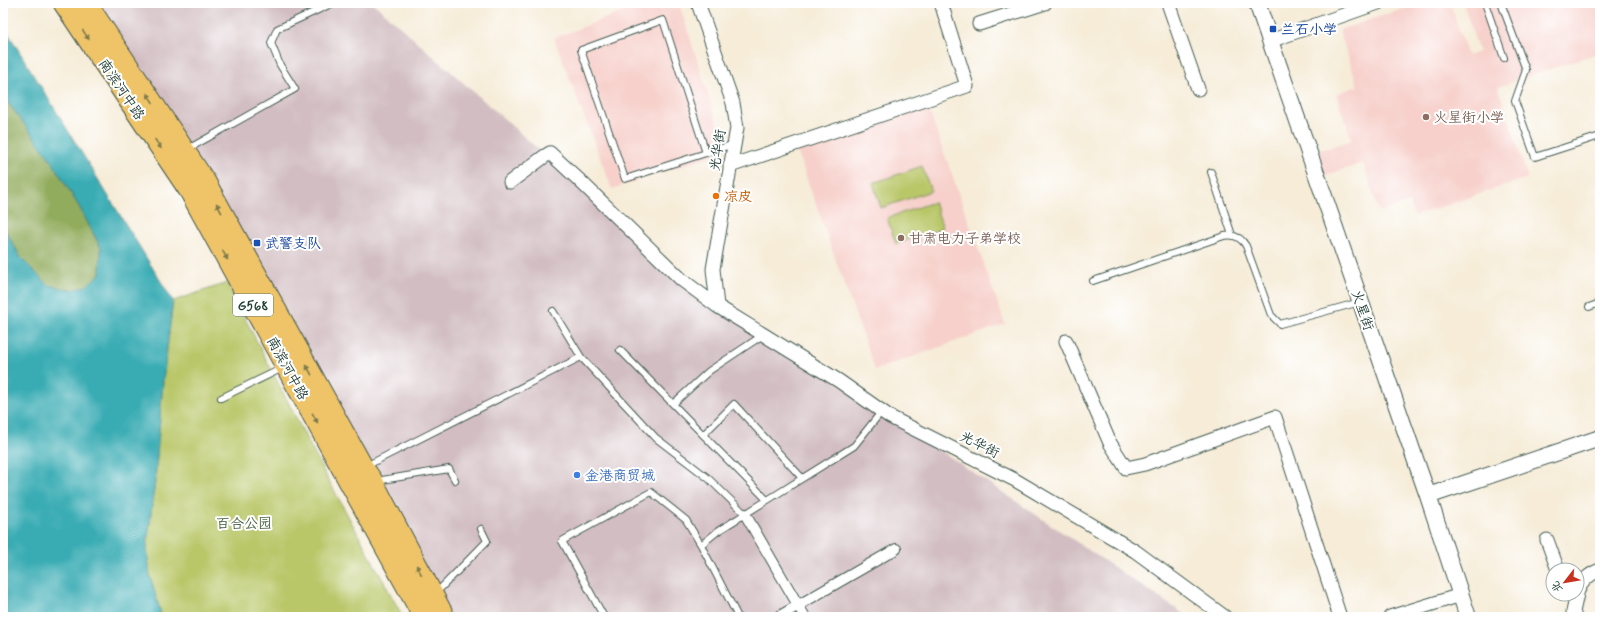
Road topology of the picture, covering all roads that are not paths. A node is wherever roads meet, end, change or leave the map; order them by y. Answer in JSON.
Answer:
{"nodes":[{"id":1,"x":64,"y":3,"type":"edge"},
{"id":2,"x":86,"y":3,"type":"edge"},
{"id":3,"x":333,"y":3,"type":"edge"},
{"id":4,"x":698,"y":3,"type":"edge"},
{"id":5,"x":941,"y":3,"type":"edge"},
{"id":6,"x":1045,"y":3,"type":"edge"},
{"id":7,"x":1168,"y":3,"type":"edge"},
{"id":8,"x":1257,"y":3,"type":"edge"},
{"id":9,"x":1378,"y":3,"type":"edge"},
{"id":10,"x":1485,"y":3,"type":"edge"},
{"id":11,"x":1501,"y":3,"type":"edge"},
{"id":12,"x":979,"y":24,"type":"dead end"},
{"id":13,"x":1270,"y":41,"type":"junction"},
{"id":14,"x":1504,"y":58,"type":"dead end"},
{"id":15,"x":1198,"y":89,"type":"dead end"},
{"id":16,"x":1600,"y":136,"type":"edge"},
{"id":17,"x":734,"y":144,"type":"junction"},
{"id":18,"x":185,"y":151,"type":"junction"},
{"id":19,"x":706,"y":153,"type":"junction"},
{"id":20,"x":730,"y":166,"type":"junction"},
{"id":21,"x":1211,"y":172,"type":"dead end"},
{"id":22,"x":510,"y":182,"type":"dead end"},
{"id":23,"x":1232,"y":235,"type":"junction"},
{"id":24,"x":1093,"y":281,"type":"dead end"},
{"id":25,"x":1360,"y":302,"type":"junction"},
{"id":26,"x":1600,"y":303,"type":"edge"},
{"id":27,"x":717,"y":306,"type":"junction"},
{"id":28,"x":1589,"y":307,"type":"dead end"},
{"id":29,"x":553,"y":312,"type":"dead end"},
{"id":30,"x":763,"y":335,"type":"junction"},
{"id":31,"x":1066,"y":341,"type":"dead end"},
{"id":32,"x":620,"y":350,"type":"dead end"},
{"id":33,"x":580,"y":357,"type":"junction"},
{"id":34,"x":286,"y":366,"type":"junction"},
{"id":35,"x":222,"y":398,"type":"dead end"},
{"id":36,"x":672,"y":404,"type":"junction"},
{"id":37,"x":882,"y":411,"type":"junction"},
{"id":38,"x":703,"y":435,"type":"junction"},
{"id":39,"x":1600,"y":438,"type":"edge"},
{"id":40,"x":802,"y":478,"type":"junction"},
{"id":41,"x":455,"y":480,"type":"dead end"},
{"id":42,"x":363,"y":481,"type":"junction"},
{"id":43,"x":1428,"y":496,"type":"junction"},
{"id":44,"x":766,"y":500,"type":"junction"},
{"id":45,"x":745,"y":514,"type":"junction"},
{"id":46,"x":481,"y":529,"type":"dead end"},
{"id":47,"x":1547,"y":540,"type":"dead end"},
{"id":48,"x":701,"y":545,"type":"junction"},
{"id":49,"x":896,"y":549,"type":"dead end"},
{"id":50,"x":1555,"y":562,"type":"edge"},
{"id":51,"x":1600,"y":570,"type":"edge"},
{"id":52,"x":1585,"y":579,"type":"edge"},
{"id":53,"x":1462,"y":595,"type":"junction"},
{"id":54,"x":432,"y":596,"type":"junction"},
{"id":55,"x":1569,"y":602,"type":"edge"},
{"id":56,"x":1576,"y":602,"type":"edge"},
{"id":57,"x":798,"y":605,"type":"junction"},
{"id":58,"x":1574,"y":614,"type":"edge"},
{"id":59,"x":424,"y":617,"type":"edge"},
{"id":60,"x":444,"y":617,"type":"edge"},
{"id":61,"x":604,"y":617,"type":"edge"},
{"id":62,"x":738,"y":617,"type":"edge"},
{"id":63,"x":778,"y":617,"type":"edge"},
{"id":64,"x":805,"y":617,"type":"edge"},
{"id":65,"x":1225,"y":617,"type":"edge"},
{"id":66,"x":1340,"y":617,"type":"edge"},
{"id":67,"x":1390,"y":617,"type":"edge"},
{"id":68,"x":1468,"y":617,"type":"edge"}],
"edges":[{"from":1,"to":34,"type":"highway","name":"南滨河中路","number":"G568","one_way":true},
{"from":18,"to":2,"type":"highway","name":"南滨河中路","number":"G568","one_way":true},
{"from":3,"to":18,"type":"lane"},
{"from":4,"to":17,"type":"street","name":"光华街"},
{"from":5,"to":20,"type":"street"},
{"from":6,"to":12,"type":"street"},
{"from":7,"to":15,"type":"street"},
{"from":8,"to":13,"type":"street","name":"火星街"},
{"from":9,"to":13,"type":"street"},
{"from":10,"to":14,"type":"lane"},
{"from":11,"to":16,"type":"lane"},
{"from":13,"to":25,"type":"street","name":"火星街"},
{"from":17,"to":19,"type":"lane"},
{"from":17,"to":20,"type":"street","name":"光华街"},
{"from":42,"to":18,"type":"highway","name":"南滨河中路","number":"G568","one_way":true},
{"from":19,"to":19,"type":"lane"},
{"from":20,"to":27,"type":"street","name":"光华街"},
{"from":21,"to":23,"type":"lane"},
{"from":22,"to":27,"type":"street","name":"光华街"},
{"from":23,"to":24,"type":"lane"},
{"from":23,"to":25,"type":"lane"},
{"from":25,"to":43,"type":"street","name":"火星街"},
{"from":26,"to":28,"type":"lane"},
{"from":27,"to":30,"type":"street","name":"光华街"},
{"from":29,"to":33,"type":"lane"},
{"from":30,"to":36,"type":"lane"},
{"from":30,"to":37,"type":"street","name":"光华街"},
{"from":31,"to":66,"type":"street"},
{"from":32,"to":36,"type":"lane"},
{"from":33,"to":42,"type":"lane"},
{"from":33,"to":45,"type":"lane"},
{"from":34,"to":35,"type":"lane"},
{"from":34,"to":42,"type":"highway","name":"南滨河中路","number":"G568","one_way":true},
{"from":36,"to":38,"type":"lane"},
{"from":37,"to":40,"type":"lane"},
{"from":37,"to":65,"type":"street","name":"光华街"},
{"from":38,"to":40,"type":"lane"},
{"from":38,"to":44,"type":"lane"},
{"from":39,"to":43,"type":"street"},
{"from":40,"to":44,"type":"lane"},
{"from":41,"to":42,"type":"lane"},
{"from":54,"to":42,"type":"highway","name":"南滨河中路","number":"G568","one_way":true},
{"from":42,"to":59,"type":"highway","name":"南滨河中路","number":"G568"},
{"from":43,"to":53,"type":"street","name":"火星街"},
{"from":44,"to":45,"type":"lane"},
{"from":45,"to":48,"type":"lane"},
{"from":45,"to":57,"type":"street"},
{"from":46,"to":54,"type":"lane"},
{"from":47,"to":50,"type":"street"},
{"from":48,"to":61,"type":"lane"},
{"from":48,"to":62,"type":"lane"},
{"from":49,"to":57,"type":"street"},
{"from":51,"to":52,"type":"street"},
{"from":53,"to":67,"type":"street"},
{"from":53,"to":68,"type":"street","name":"火星街"},
{"from":54,"to":60,"type":"highway","name":"南滨河中路","number":"G568"},
{"from":55,"to":58,"type":"street"},
{"from":56,"to":58,"type":"street"},
{"from":57,"to":63,"type":"street"},
{"from":57,"to":64,"type":"street"}]}
